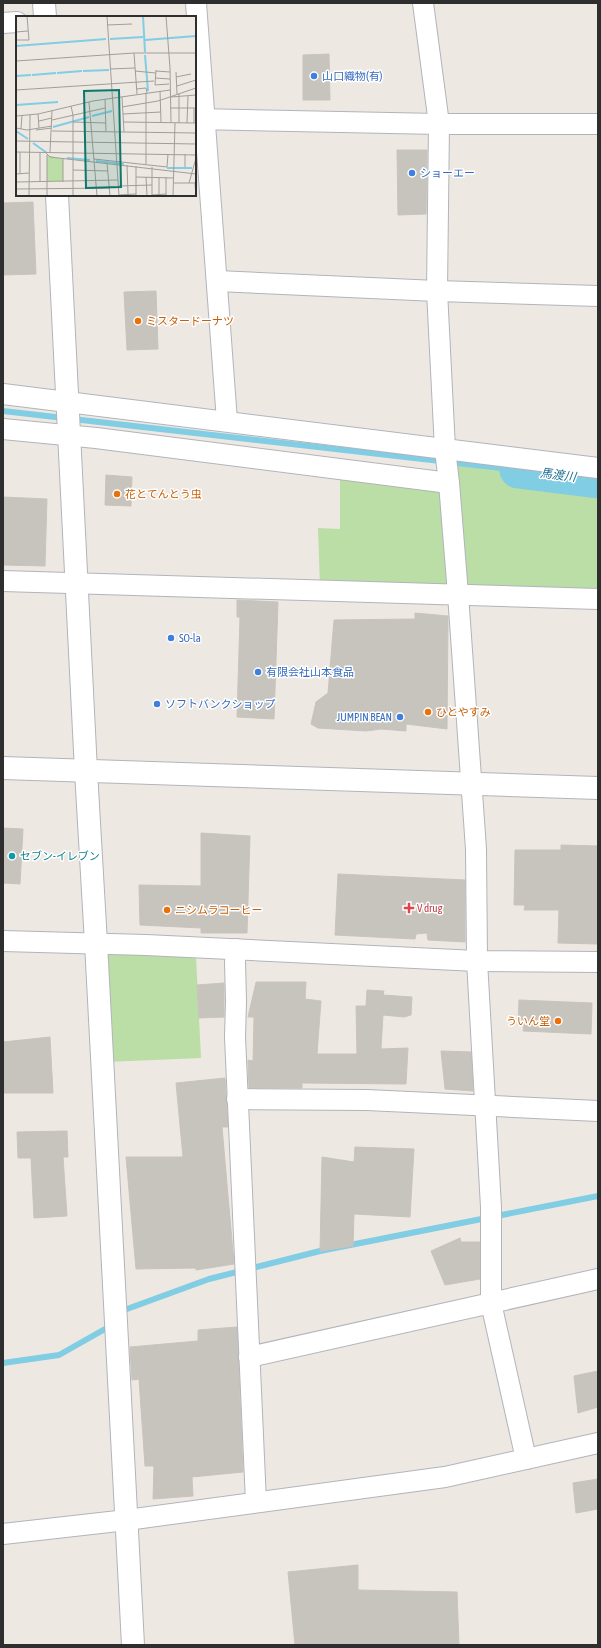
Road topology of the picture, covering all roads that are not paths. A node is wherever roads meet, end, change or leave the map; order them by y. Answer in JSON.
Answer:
{"nodes":[{"id":1,"x":44,"y":3,"type":"edge"},
{"id":2,"x":196,"y":3,"type":"edge"},
{"id":3,"x":423,"y":3,"type":"edge"},
{"id":4,"x":45,"y":16,"type":"edge"},
{"id":5,"x":3,"y":22,"type":"edge"},
{"id":6,"x":16,"y":22,"type":"edge"},
{"id":7,"x":200,"y":119,"type":"edge"},
{"id":8,"x":439,"y":124,"type":"junction"},
{"id":9,"x":598,"y":124,"type":"edge"},
{"id":10,"x":57,"y":196,"type":"edge"},
{"id":11,"x":217,"y":280,"type":"junction"},
{"id":12,"x":437,"y":291,"type":"junction"},
{"id":13,"x":598,"y":296,"type":"edge"},
{"id":14,"x":3,"y":394,"type":"edge"},
{"id":15,"x":67,"y":401,"type":"junction"},
{"id":16,"x":227,"y":421,"type":"junction"},
{"id":17,"x":3,"y":429,"type":"edge"},
{"id":18,"x":69,"y":437,"type":"junction"},
{"id":19,"x":445,"y":449,"type":"junction"},
{"id":20,"x":598,"y":468,"type":"edge"},
{"id":21,"x":449,"y":483,"type":"junction"},
{"id":22,"x":3,"y":581,"type":"edge"},
{"id":23,"x":77,"y":583,"type":"junction"},
{"id":24,"x":458,"y":594,"type":"junction"},
{"id":25,"x":598,"y":599,"type":"edge"},
{"id":26,"x":3,"y":768,"type":"edge"},
{"id":27,"x":86,"y":771,"type":"junction"},
{"id":28,"x":471,"y":784,"type":"junction"},
{"id":29,"x":598,"y":788,"type":"edge"},
{"id":30,"x":3,"y":941,"type":"edge"},
{"id":31,"x":96,"y":943,"type":"junction"},
{"id":32,"x":236,"y":949,"type":"junction"},
{"id":33,"x":477,"y":961,"type":"junction"},
{"id":34,"x":598,"y":962,"type":"edge"},
{"id":35,"x":237,"y":1099,"type":"junction"},
{"id":36,"x":486,"y":1105,"type":"junction"},
{"id":37,"x":598,"y":1111,"type":"edge"},
{"id":38,"x":598,"y":1279,"type":"edge"},
{"id":39,"x":491,"y":1303,"type":"junction"},
{"id":40,"x":249,"y":1357,"type":"junction"},
{"id":41,"x":598,"y":1443,"type":"edge"},
{"id":42,"x":526,"y":1459,"type":"junction"},
{"id":43,"x":256,"y":1502,"type":"junction"},
{"id":44,"x":127,"y":1520,"type":"junction"},
{"id":45,"x":3,"y":1534,"type":"edge"},
{"id":46,"x":133,"y":1645,"type":"edge"}],
"edges":[{"from":1,"to":4,"type":"street"},
{"from":2,"to":7,"type":"street"},
{"from":3,"to":8,"type":"street"},
{"from":5,"to":6,"type":"street"},
{"from":7,"to":8,"type":"street"},
{"from":7,"to":11,"type":"street"},
{"from":8,"to":9,"type":"street"},
{"from":8,"to":12,"type":"street"},
{"from":10,"to":15,"type":"street"},
{"from":11,"to":12,"type":"street"},
{"from":11,"to":16,"type":"street"},
{"from":12,"to":13,"type":"street"},
{"from":12,"to":19,"type":"street"},
{"from":14,"to":15,"type":"street"},
{"from":15,"to":16,"type":"street"},
{"from":15,"to":18,"type":"street"},
{"from":16,"to":19,"type":"street"},
{"from":17,"to":18,"type":"street"},
{"from":18,"to":21,"type":"street"},
{"from":18,"to":23,"type":"street"},
{"from":19,"to":20,"type":"street"},
{"from":19,"to":21,"type":"street"},
{"from":21,"to":24,"type":"street"},
{"from":22,"to":23,"type":"street"},
{"from":23,"to":24,"type":"street"},
{"from":23,"to":27,"type":"street"},
{"from":24,"to":25,"type":"street"},
{"from":24,"to":28,"type":"street"},
{"from":26,"to":27,"type":"street"},
{"from":27,"to":28,"type":"street"},
{"from":27,"to":31,"type":"street"},
{"from":28,"to":29,"type":"street"},
{"from":28,"to":33,"type":"street"},
{"from":30,"to":31,"type":"street"},
{"from":31,"to":32,"type":"street"},
{"from":31,"to":44,"type":"street"},
{"from":32,"to":33,"type":"street"},
{"from":32,"to":35,"type":"street"},
{"from":33,"to":34,"type":"street"},
{"from":33,"to":36,"type":"street"},
{"from":35,"to":36,"type":"street"},
{"from":35,"to":40,"type":"street"},
{"from":36,"to":37,"type":"street"},
{"from":36,"to":39,"type":"street"},
{"from":38,"to":39,"type":"street"},
{"from":39,"to":40,"type":"street"},
{"from":39,"to":42,"type":"street"},
{"from":40,"to":43,"type":"street"},
{"from":41,"to":42,"type":"street"},
{"from":42,"to":43,"type":"street"},
{"from":43,"to":44,"type":"street"},
{"from":44,"to":45,"type":"street"},
{"from":44,"to":46,"type":"street"}]}
